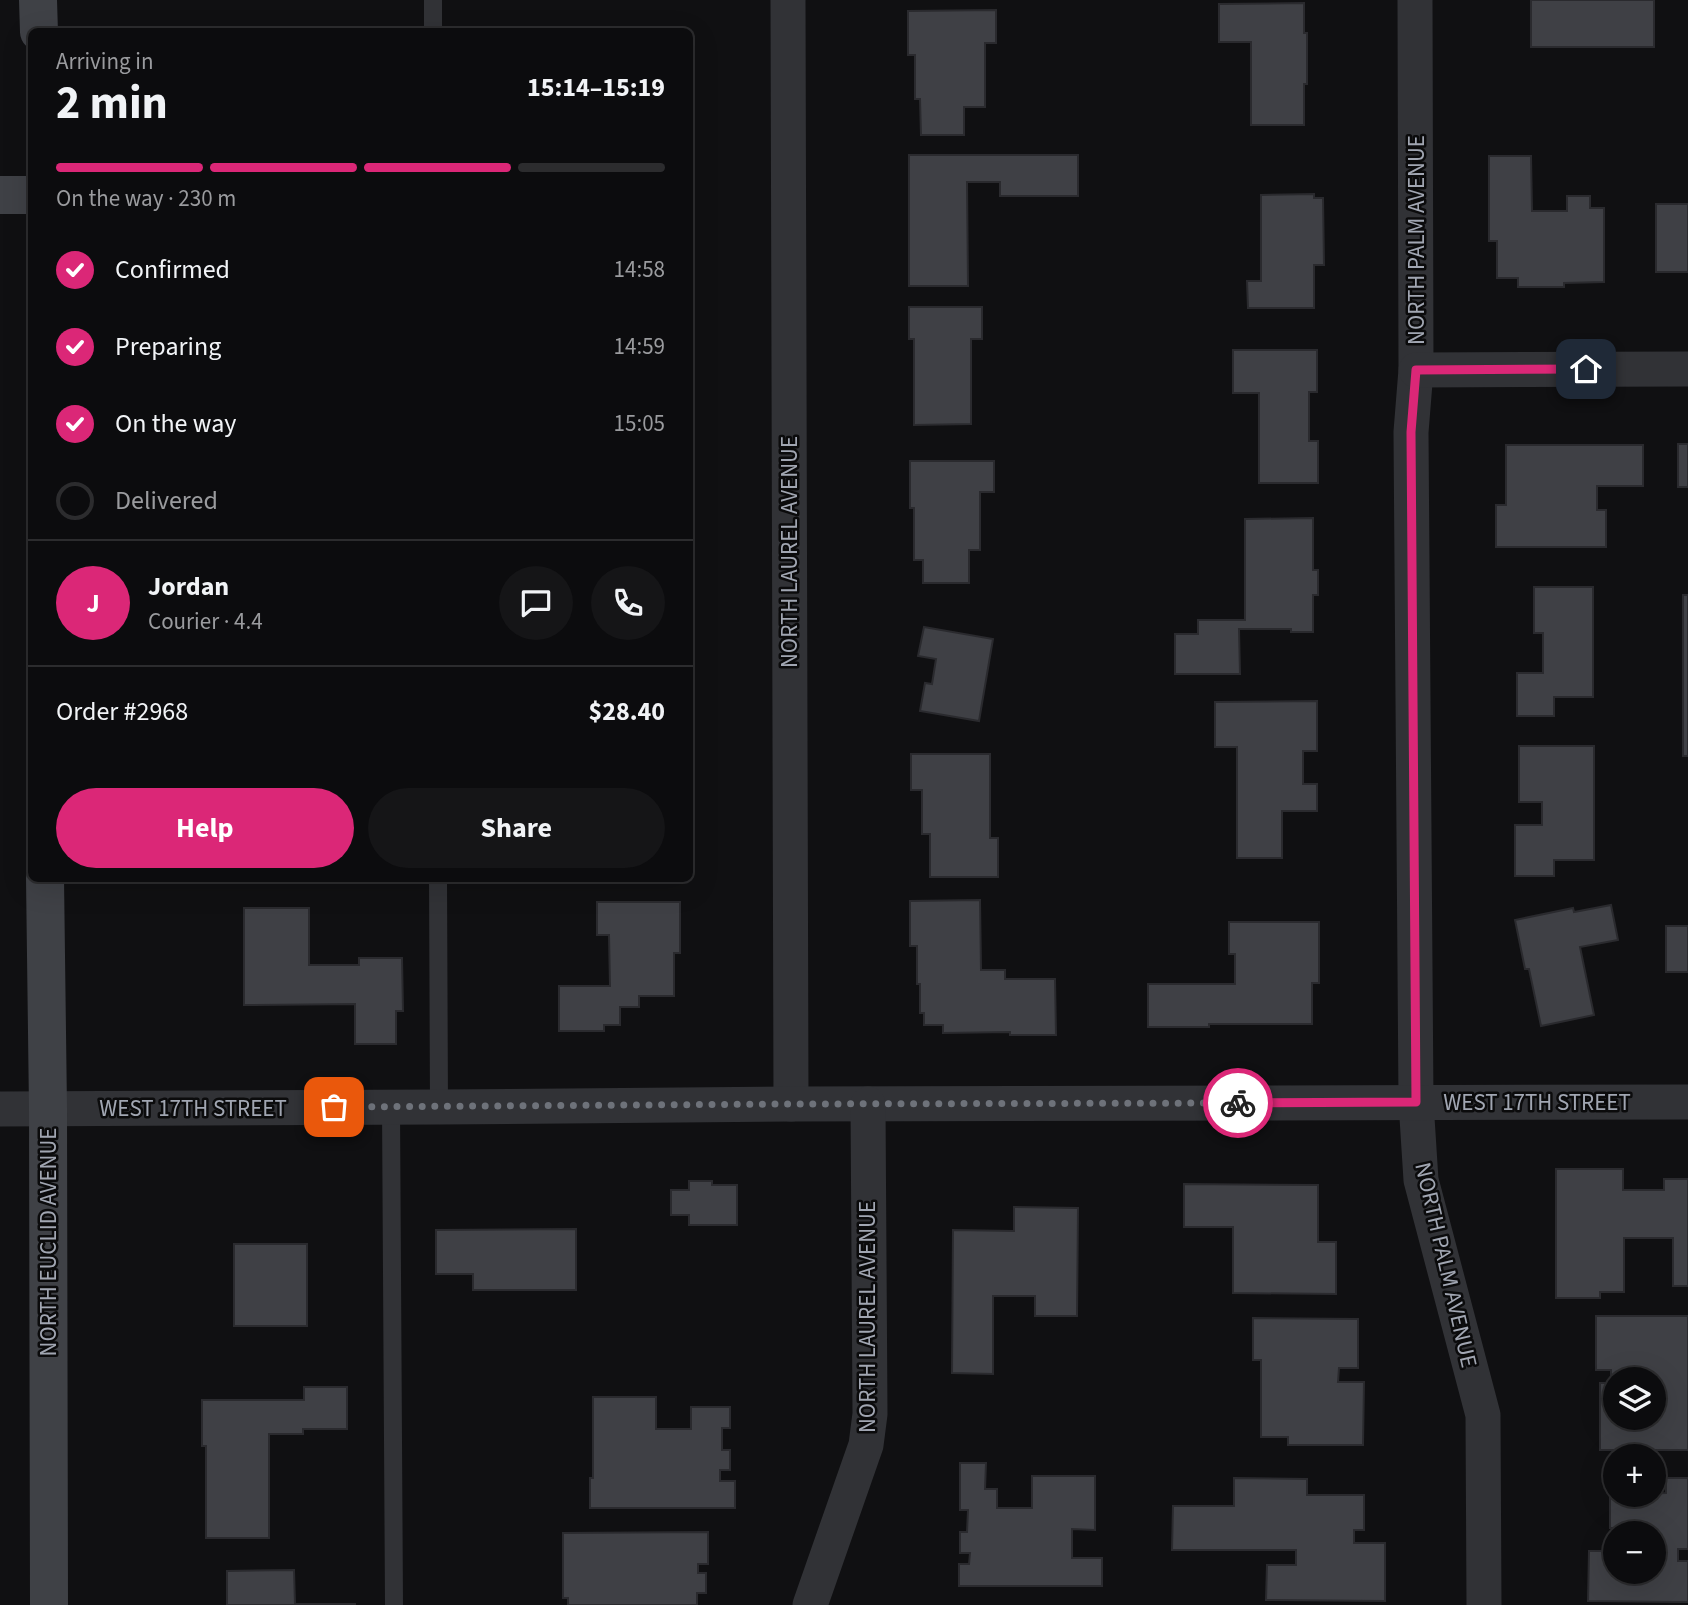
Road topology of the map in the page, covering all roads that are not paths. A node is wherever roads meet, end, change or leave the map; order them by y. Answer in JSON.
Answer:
{"nodes":[{"id":1,"x":38,"y":0,"type":"edge"},
{"id":2,"x":433,"y":0,"type":"edge"},
{"id":3,"x":788,"y":0,"type":"edge"},
{"id":4,"x":1415,"y":0,"type":"edge"},
{"id":5,"x":39,"y":28,"type":"edge"},
{"id":6,"x":433,"y":28,"type":"edge"},
{"id":7,"x":0,"y":195,"type":"edge"},
{"id":8,"x":28,"y":195,"type":"edge"},
{"id":9,"x":1688,"y":369,"type":"edge"},
{"id":10,"x":1416,"y":370,"type":"junction"},
{"id":11,"x":45,"y":882,"type":"edge"},
{"id":12,"x":438,"y":882,"type":"edge"},
{"id":13,"x":1416,"y":1102,"type":"junction"},
{"id":14,"x":1688,"y":1102,"type":"edge"},
{"id":15,"x":791,"y":1104,"type":"junction"},
{"id":16,"x":868,"y":1104,"type":"junction"},
{"id":17,"x":391,"y":1107,"type":"junction"},
{"id":18,"x":439,"y":1107,"type":"junction"},
{"id":19,"x":0,"y":1109,"type":"edge"},
{"id":20,"x":47,"y":1109,"type":"junction"},
{"id":21,"x":49,"y":1605,"type":"edge"},
{"id":22,"x":394,"y":1605,"type":"edge"},
{"id":23,"x":810,"y":1605,"type":"edge"},
{"id":24,"x":1484,"y":1605,"type":"edge"}],
"edges":[{"from":1,"to":5,"type":"main road"},
{"from":2,"to":6,"type":"lane"},
{"from":3,"to":15,"type":"street","name":"NORTH LAUREL AVENUE"},
{"from":4,"to":10,"type":"street","name":"NORTH PALM AVENUE"},
{"from":7,"to":8,"type":"main road"},
{"from":9,"to":10,"type":"street"},
{"from":10,"to":13,"type":"street","name":"NORTH PALM AVENUE"},
{"from":11,"to":20,"type":"main road","name":"NORTH EUCLID AVENUE"},
{"from":12,"to":18,"type":"lane"},
{"from":13,"to":14,"type":"street","name":"WEST 17TH STREET"},
{"from":13,"to":16,"type":"street","name":"WEST 17TH STREET"},
{"from":13,"to":24,"type":"street","name":"NORTH PALM AVENUE"},
{"from":15,"to":16,"type":"street","name":"WEST 17TH STREET"},
{"from":15,"to":18,"type":"street","name":"WEST 17TH STREET"},
{"from":16,"to":23,"type":"street","name":"NORTH LAUREL AVENUE"},
{"from":17,"to":18,"type":"street","name":"WEST 17TH STREET"},
{"from":17,"to":20,"type":"street","name":"WEST 17TH STREET"},
{"from":17,"to":22,"type":"lane"},
{"from":19,"to":20,"type":"street","name":"WEST 17TH STREET"},
{"from":20,"to":21,"type":"main road","name":"NORTH EUCLID AVENUE"}]}
